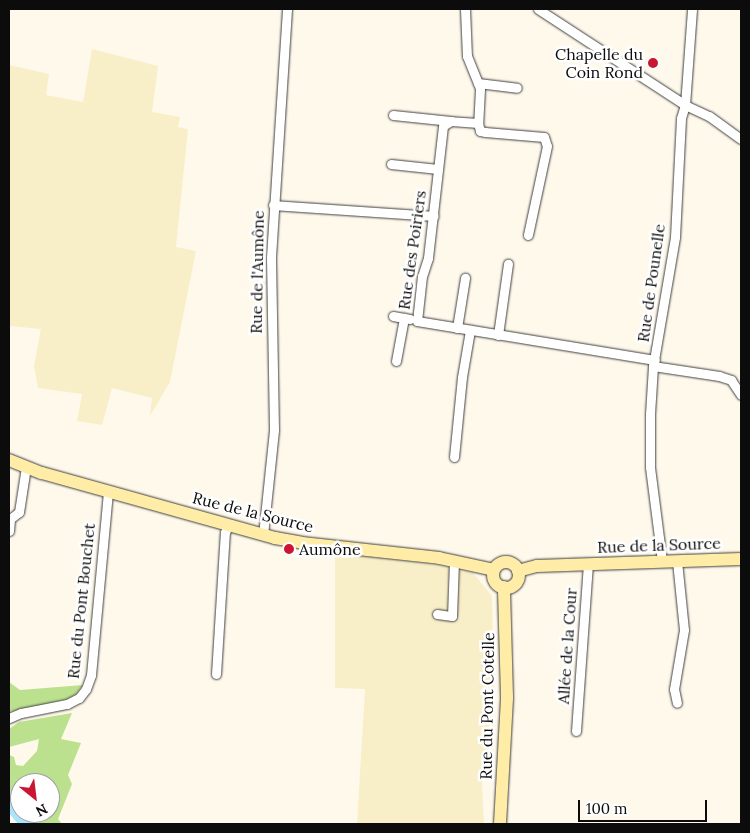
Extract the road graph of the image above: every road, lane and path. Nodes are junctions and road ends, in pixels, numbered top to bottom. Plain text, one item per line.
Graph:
1 (287, 9) edge
2 (465, 9) edge
3 (538, 9) edge
4 (692, 9) edge
5 (478, 83) junction
6 (517, 88) dead end
7 (685, 105) junction
8 (393, 115) dead end
9 (451, 121) junction
10 (478, 123) junction
11 (741, 139) edge
12 (391, 164) dead end
13 (438, 168) junction
14 (273, 205) junction
15 (434, 216) junction
16 (528, 235) dead end
17 (508, 264) dead end
18 (465, 278) dead end
19 (393, 316) dead end
20 (404, 318) junction
21 (417, 321) junction
22 (457, 328) junction
23 (470, 330) junction
24 (498, 335) junction
25 (396, 361) dead end
26 (654, 363) junction
27 (741, 395) edge
28 (454, 457) dead end
29 (9, 460) edge
30 (26, 467) junction
31 (108, 491) junction
32 (230, 525) junction
33 (9, 531) edge
34 (263, 535) junction
35 (741, 559) edge
36 (454, 561) junction
37 (662, 561) junction
38 (676, 561) junction
39 (588, 564) junction
40 (494, 570) junction
41 (518, 571) junction
42 (504, 588) junction
43 (437, 614) dead end
44 (216, 674) dead end
45 (677, 702) dead end
46 (9, 718) edge
47 (576, 730) dead end
48 (500, 824) edge

1 - 14 street, Rue de l'Aumône
2 - 5 street
3 - 7 street
4 - 7 street, Rue de Pounelle
5 - 6 street
5 - 10 street
7 - 11 street
7 - 26 street, Rue de Pounelle
8 - 9 street
9 - 10 street
9 - 13 street, Rue des Poiriers
10 - 16 street
12 - 13 street
13 - 15 street, Rue des Poiriers
14 - 15 street
14 - 34 street, Rue de l'Aumône
15 - 21 street, Rue des Poiriers
17 - 24 street
18 - 22 street
19 - 20 street
20 - 21 street
20 - 25 street
21 - 22 street, Rue des Poiriers
22 - 23 street, Rue des Poiriers
23 - 24 street, Rue des Poiriers
23 - 28 street
24 - 26 street, Rue des Poiriers
26 - 27 street, Rue des Poiriers
26 - 37 street, Rue de Pounelle
29 - 30 main road, Rue de la Source
30 - 31 main road, Rue de la Source
30 - 33 street
31 - 32 main road, Rue de la Source
31 - 46 street, Rue du Pont Bouchet
32 - 34 main road, Rue de la Source
32 - 44 street
34 - 36 main road, Rue de la Source
35 - 38 main road, Rue de la Source
36 - 40 main road, Rue de la Source
36 - 43 street
37 - 38 main road, Rue de la Source
37 - 39 main road, Rue de la Source
38 - 45 street
39 - 41 main road, Rue de la Source
39 - 47 street, Allée de la Cour
40 - 41 main road
40 - 42 main road
41 - 42 main road
42 - 48 main road, Rue du Pont Cotelle

